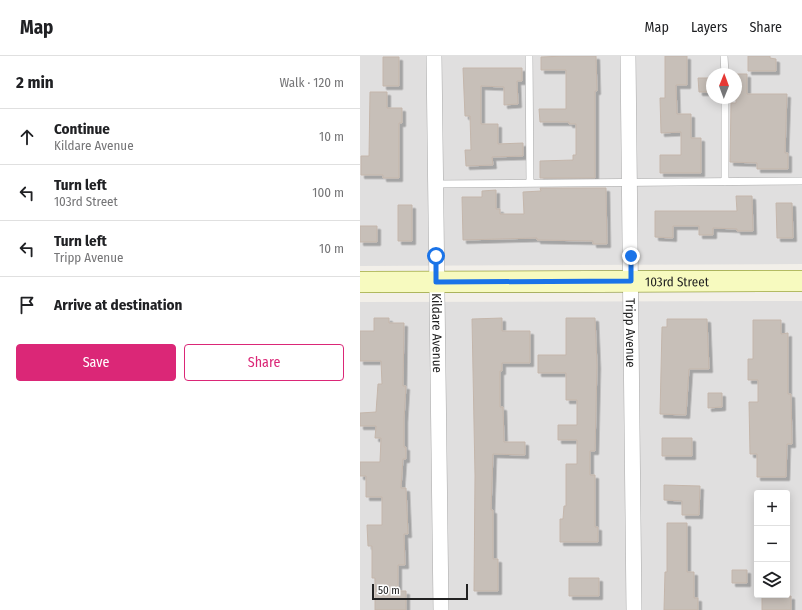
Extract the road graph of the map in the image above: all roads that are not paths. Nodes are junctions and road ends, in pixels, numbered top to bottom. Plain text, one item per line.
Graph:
1 (434, 56) edge
2 (530, 56) edge
3 (628, 56) edge
4 (724, 56) edge
5 (725, 68) edge
6 (725, 104) edge
7 (726, 182) junction
8 (802, 182) edge
9 (530, 183) junction
10 (630, 183) junction
11 (436, 184) junction
12 (631, 281) junction
13 (802, 281) edge
14 (360, 282) edge
15 (436, 282) junction
16 (441, 610) edge
17 (634, 610) edge

1 - 11 street, Kildare Avenue
2 - 9 lane
3 - 10 street, Tripp Avenue
4 - 5 lane
6 - 7 lane
7 - 8 lane
7 - 10 lane
9 - 10 lane
9 - 11 lane
10 - 12 street, Tripp Avenue
11 - 15 street, Kildare Avenue
12 - 13 main road, 103rd Street
12 - 15 main road, 103rd Street
12 - 17 street, Tripp Avenue
14 - 15 main road, 103rd Street
15 - 16 street, Kildare Avenue

